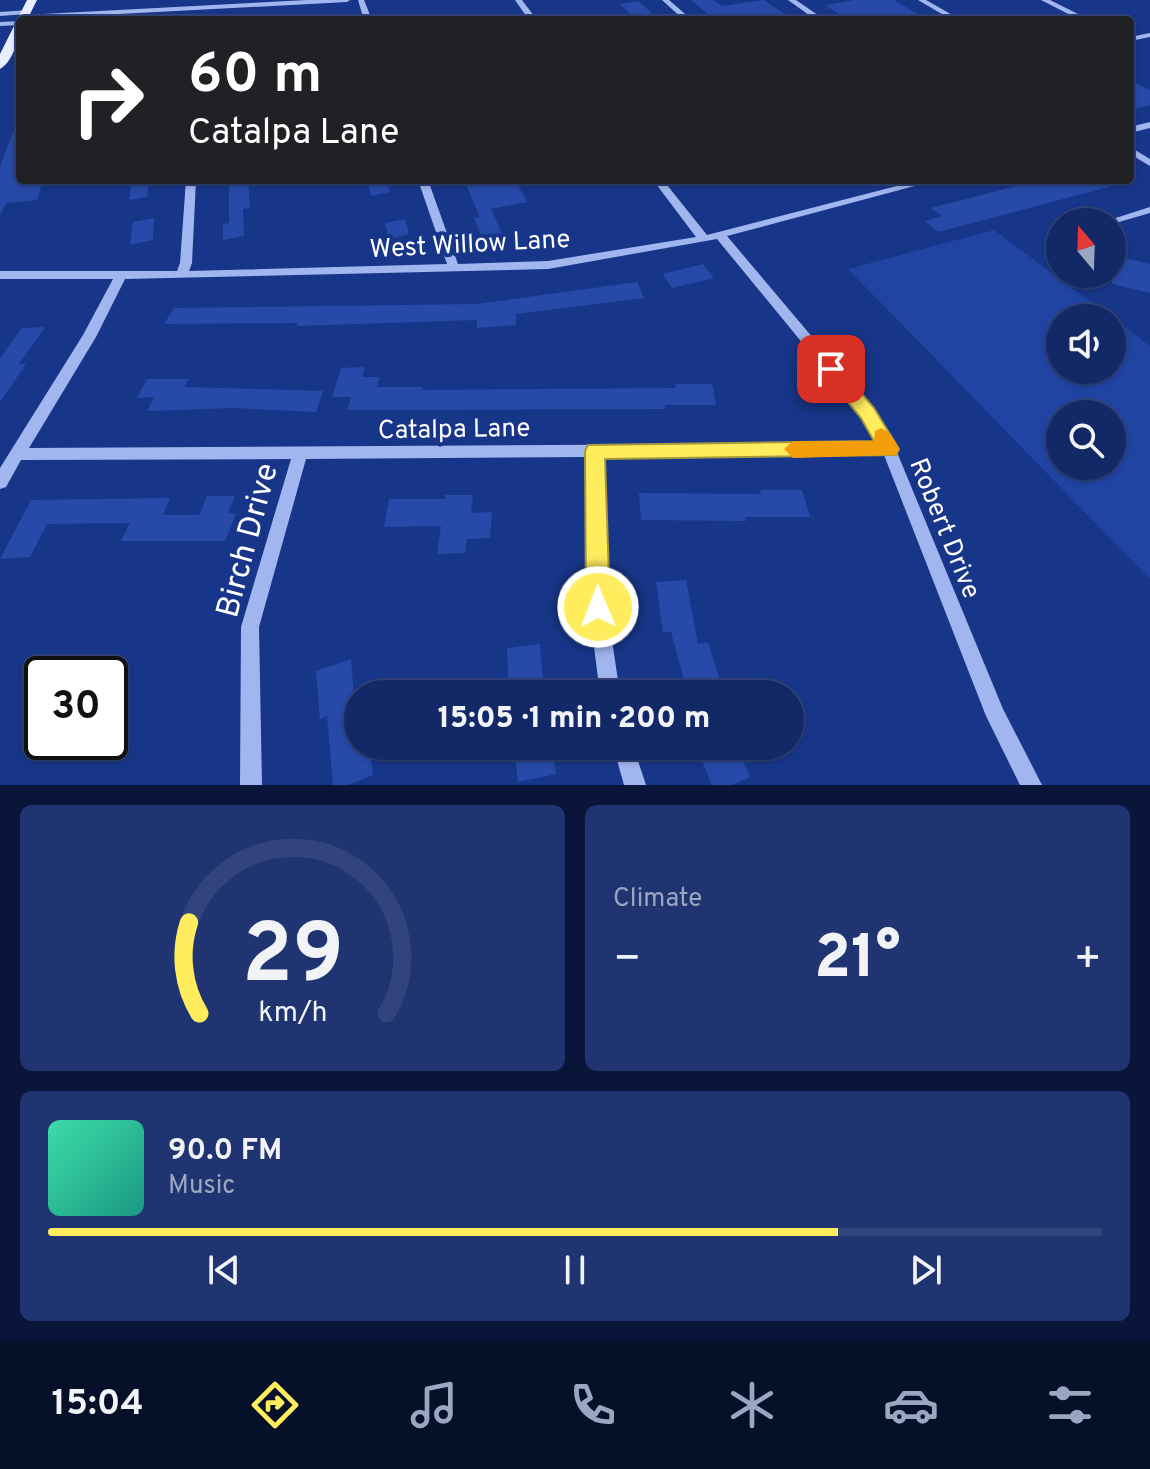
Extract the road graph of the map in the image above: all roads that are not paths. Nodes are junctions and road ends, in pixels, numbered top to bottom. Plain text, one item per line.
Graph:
1 (347, 0) edge
2 (665, 0) edge
3 (791, 0) edge
4 (921, 0) edge
5 (1044, 0) edge
6 (200, 9) junction
7 (75, 16) edge
8 (200, 16) edge
9 (683, 16) edge
10 (815, 16) edge
11 (950, 16) edge
12 (1078, 16) edge
13 (16, 31) edge
14 (1, 60) edge
15 (191, 184) edge
16 (424, 184) edge
17 (662, 184) edge
18 (877, 184) edge
19 (917, 184) edge
20 (887, 192) junction
21 (1150, 210) edge
22 (1126, 217) edge
23 (712, 237) junction
24 (454, 268) junction
25 (0, 275) edge
26 (121, 275) junction
27 (181, 275) junction
28 (889, 449) junction
29 (595, 451) junction
30 (19, 454) junction
31 (300, 454) junction
32 (0, 482) edge
33 (608, 680) edge
34 (627, 760) edge
35 (251, 785) edge
36 (635, 785) edge
37 (1031, 785) edge

1 - 6 street
2 - 9 street
3 - 10 street
4 - 11 street
5 - 12 street
6 - 7 street
6 - 8 street
13 - 14 main road
15 - 27 street
16 - 24 street
17 - 23 street, Robert Drive
18 - 20 street
19 - 20 street, West Willow Lane
20 - 23 street, West Willow Lane
21 - 22 street
23 - 24 street, West Willow Lane
23 - 28 street, Robert Drive
24 - 27 street, West Willow Lane
25 - 26 street, West Willow Lane
26 - 27 street, West Willow Lane
26 - 30 street
28 - 29 street, Catalpa Lane
28 - 37 street, Robert Drive
29 - 31 street, Catalpa Lane
29 - 33 street
30 - 31 street, Catalpa Lane
30 - 32 street
31 - 35 street, Birch Drive
34 - 36 street

